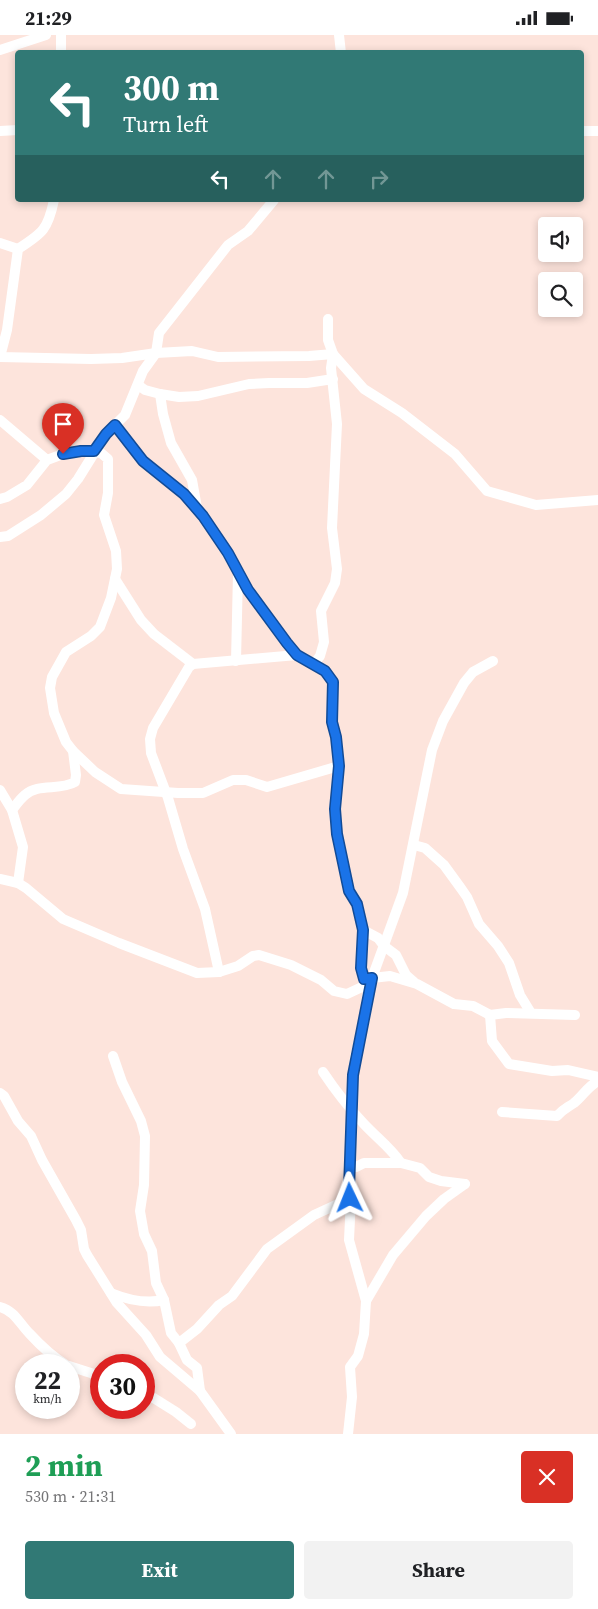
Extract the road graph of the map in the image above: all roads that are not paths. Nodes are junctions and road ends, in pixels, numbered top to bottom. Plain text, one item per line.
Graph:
1 (46, 35) edge
2 (61, 35) edge
3 (339, 35) edge
4 (0, 50) edge
5 (61, 50) edge
6 (341, 50) edge
7 (15, 130) edge
8 (0, 131) edge
9 (584, 131) edge
10 (598, 131) edge
11 (54, 202) edge
12 (272, 202) edge
13 (0, 243) edge
14 (18, 249) junction
15 (328, 319) dead end
16 (156, 353) junction
17 (333, 354) junction
18 (333, 379) junction
19 (138, 385) junction
20 (160, 394) junction
21 (0, 420) edge
22 (115, 425) junction
23 (94, 451) junction
24 (47, 460) junction
25 (0, 499) edge
26 (598, 500) edge
27 (197, 508) junction
28 (0, 537) edge
29 (238, 572) junction
30 (115, 579) junction
31 (297, 655) junction
32 (236, 661) junction
33 (493, 661) dead end
34 (193, 664) junction
35 (314, 665) junction
36 (73, 751) junction
37 (339, 766) junction
38 (0, 790) edge
39 (165, 792) junction
40 (12, 810) junction
41 (414, 845) junction
42 (0, 879) edge
43 (18, 883) junction
44 (363, 930) junction
45 (384, 946) junction
46 (219, 972) junction
47 (372, 978) junction
48 (417, 984) junction
49 (531, 1013) junction
50 (490, 1015) junction
51 (575, 1015) dead end
52 (113, 1056) dead end
53 (324, 1072) dead end
54 (598, 1077) edge
55 (598, 1081) edge
56 (0, 1093) edge
57 (351, 1109) junction
58 (502, 1112) dead end
59 (401, 1163) junction
60 (350, 1167) junction
61 (350, 1198) junction
62 (111, 1293) junction
63 (164, 1299) junction
64 (366, 1301) junction
65 (0, 1307) edge
66 (179, 1343) junction
67 (54, 1354) edge
68 (200, 1391) junction
69 (155, 1399) edge
70 (191, 1424) dead end
71 (231, 1434) edge
72 (348, 1434) edge

1 - 4 street
2 - 5 street
3 - 6 street
7 - 8 street
9 - 10 street
11 - 14 street
12 - 16 street
13 - 14 street
14 - 16 street
15 - 17 street
16 - 17 street
16 - 19 street
17 - 18 street
17 - 26 street
18 - 20 street
18 - 35 street
19 - 20 street
19 - 22 street
20 - 27 street
21 - 24 street
22 - 23 street
22 - 27 street
23 - 24 street
23 - 28 street
23 - 30 street
24 - 25 street
27 - 29 street
29 - 31 street
29 - 32 street
30 - 34 street
30 - 36 street
31 - 32 street
31 - 35 street
32 - 34 street
33 - 41 street
34 - 39 street
35 - 37 street
36 - 39 street
36 - 40 street
37 - 39 street
37 - 44 street
38 - 40 street
39 - 46 street
40 - 43 street
41 - 45 street
41 - 49 street
42 - 43 street
43 - 46 street
44 - 45 street
44 - 47 street
45 - 47 street
45 - 48 street
46 - 47 street
47 - 48 street
47 - 57 street
48 - 50 street
49 - 50 street
49 - 51 street
50 - 54 street
52 - 63 street
53 - 57 street
55 - 58 street
56 - 62 street
57 - 59 street
57 - 60 street
59 - 60 street
59 - 64 street
60 - 61 street
61 - 64 street
61 - 66 street
62 - 63 street
62 - 68 street
63 - 66 street
64 - 72 street
65 - 67 street
66 - 68 street
68 - 71 street
69 - 70 street

